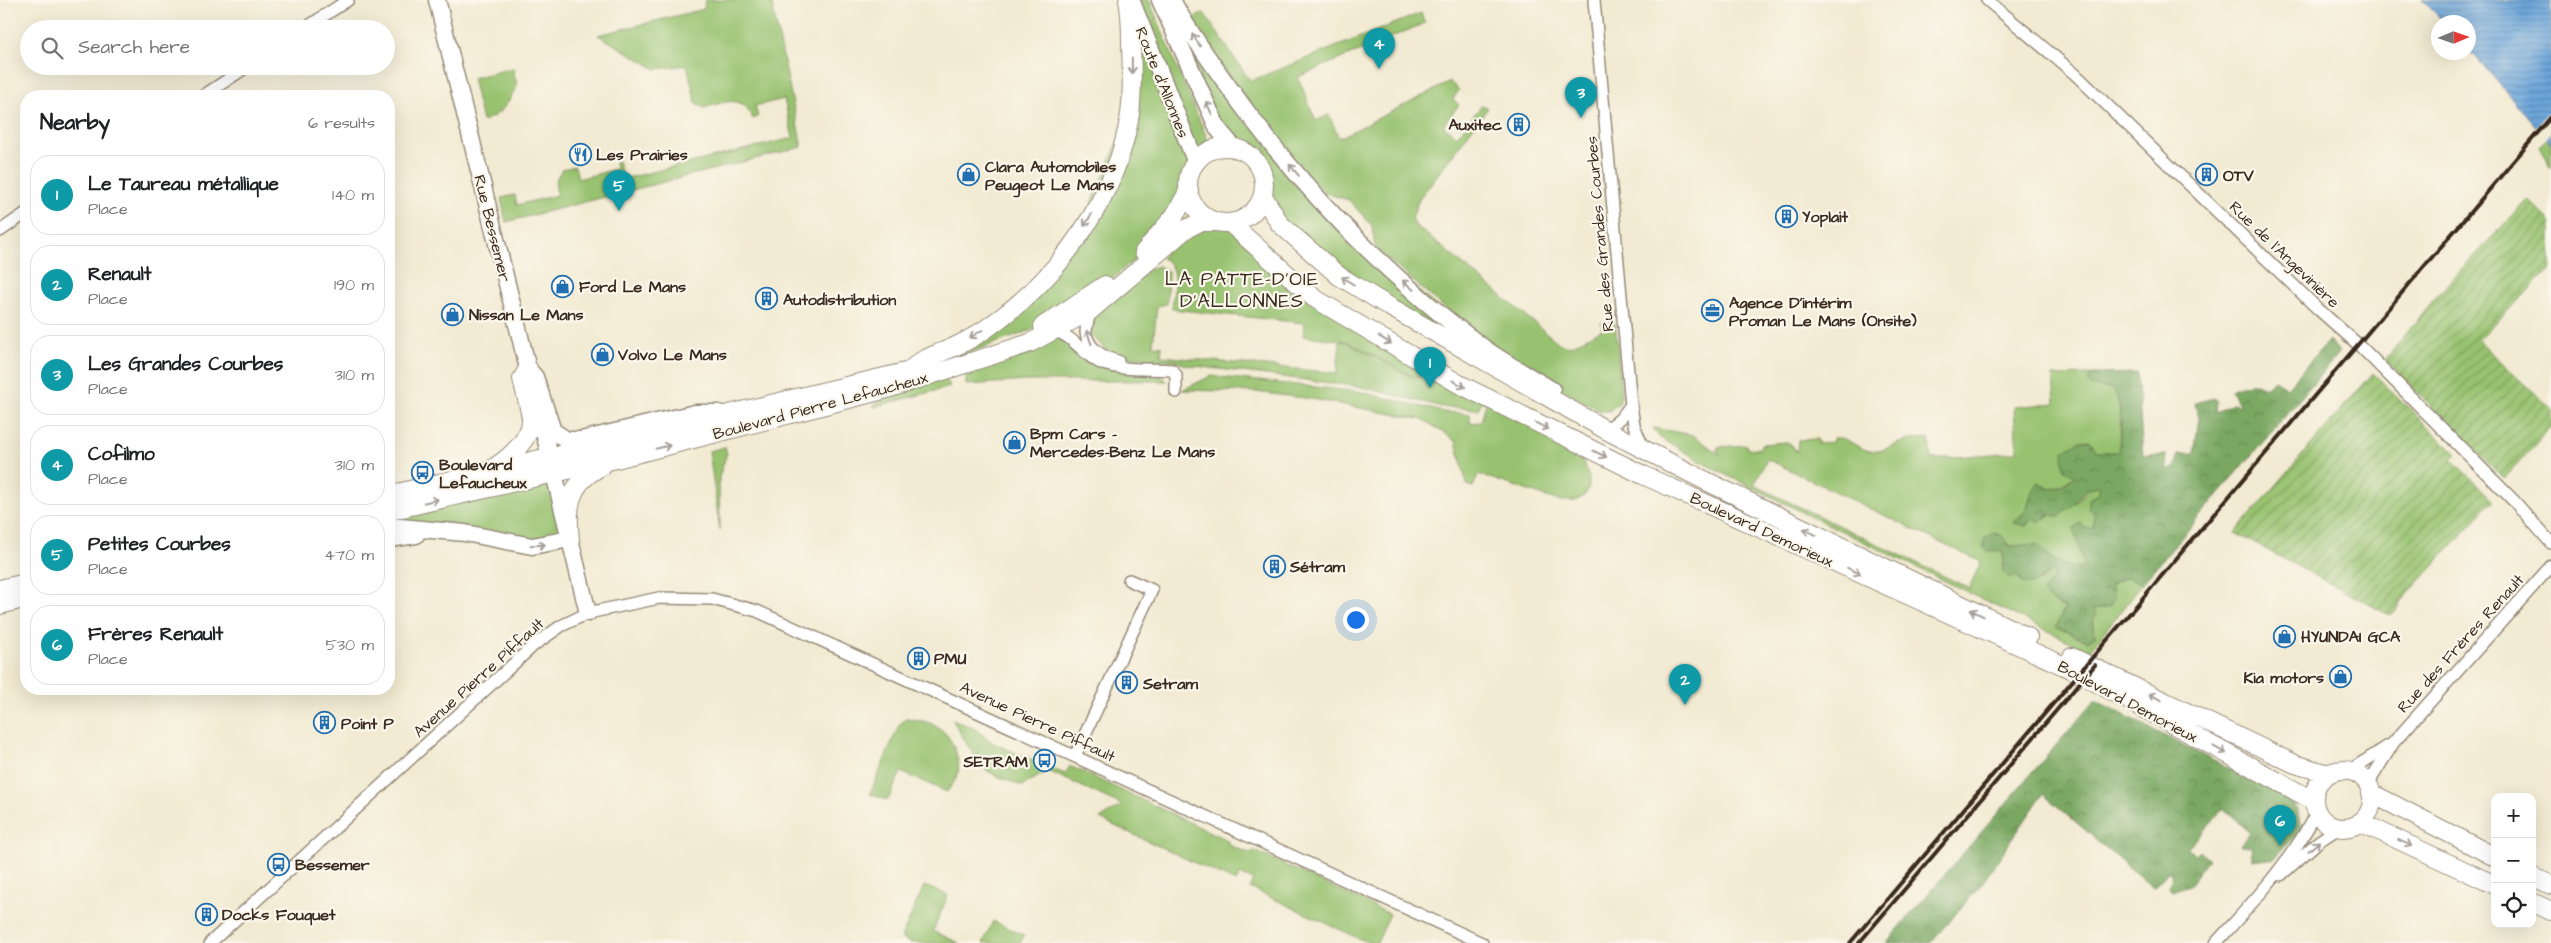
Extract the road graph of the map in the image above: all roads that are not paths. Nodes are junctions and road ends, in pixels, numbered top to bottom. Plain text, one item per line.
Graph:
1 (348, 0) edge
2 (437, 0) edge
3 (1130, 0) edge
4 (1160, 0) edge
5 (1172, 0) edge
6 (1594, 0) edge
7 (1987, 0) edge
8 (318, 20) edge
9 (234, 75) edge
10 (212, 90) edge
11 (1235, 149) junction
12 (1196, 163) junction
13 (1189, 190) junction
14 (1262, 196) junction
15 (20, 217) edge
16 (1223, 223) junction
17 (0, 231) edge
18 (1090, 311) junction
19 (1055, 330) junction
20 (528, 367) junction
21 (1139, 367) junction
22 (910, 371) junction
23 (1176, 392) dead end
24 (1631, 405) junction
25 (730, 413) junction
26 (1609, 428) junction
27 (1640, 440) junction
28 (616, 459) junction
29 (552, 464) junction
30 (491, 470) junction
31 (1700, 478) junction
32 (395, 494) edge
33 (395, 509) edge
34 (395, 527) edge
35 (465, 533) junction
36 (395, 538) edge
37 (570, 539) junction
38 (2551, 543) edge
39 (2551, 566) edge
40 (1129, 580) dead end
41 (20, 584) edge
42 (0, 589) edge
43 (20, 600) edge
44 (0, 605) edge
45 (588, 612) junction
46 (2394, 742) junction
47 (1075, 756) junction
48 (2349, 771) junction
49 (2328, 774) junction
50 (2370, 789) junction
51 (2316, 806) junction
52 (2360, 822) junction
53 (2339, 828) junction
54 (2491, 855) edge
55 (2536, 878) edge
56 (2491, 883) edge
57 (2551, 885) edge
58 (2264, 890) junction
59 (2536, 904) edge
60 (2551, 911) edge
61 (210, 943) edge
62 (1482, 943) edge
63 (2216, 943) edge

1 - 8 street
2 - 20 street, Rue Bessemer
3 - 12 street, Route d'Allonnes
3 -> 22 main road
11 -> 4 street, Route d'Allonnes
26 -> 5 street
6 - 24 street, Rue des Grandes Courbes
7 - 38 street, Rue de l'Angevinière
9 - 10 street
11 - 12 main road
11 - 14 main road
12 - 13 main road
13 - 16 main road
13 - 22 main road, Boulevard Pierre Lefaucheux
14 - 16 main road
26 -> 14 main road, Boulevard Demorieux
15 - 17 street
16 - 18 main road, Boulevard Pierre Lefaucheux
16 -> 51 main road, Boulevard Demorieux
18 - 19 main road, Boulevard Pierre Lefaucheux
21 -> 18 street
19 - 21 street
28 -> 19 main road, Boulevard Pierre Lefaucheux
20 - 25 street
20 - 29 street, Rue Bessemer
20 - 30 main road
21 - 23 street
22 - 25 main road, Boulevard Pierre Lefaucheux
24 - 26 street
24 - 27 street, Rue des Grandes Courbes
25 - 29 main road, Boulevard Pierre Lefaucheux
26 - 27 street
26 - 31 main road, Boulevard Demorieux
27 - 31 street
28 - 29 main road, Boulevard Pierre Lefaucheux
28 - 37 main road
29 - 30 main road, Boulevard Pierre Lefaucheux
33 -> 29 main road, Boulevard Pierre Lefaucheux
29 - 37 street, Rue Bessemer
30 - 32 main road, Boulevard Pierre Lefaucheux
49 -> 31 main road, Boulevard Demorieux
34 - 35 street
35 - 36 street
35 -> 37 street
37 - 45 street, Rue Bessemer
39 - 46 street, Rue des Frères Renault
40 - 47 street
41 - 42 main road
43 - 44 main road
45 - 47 street, Avenue Pierre Piffault
45 - 61 street, Avenue Pierre Piffault
46 - 48 street, Rue des Frères Renault
46 - 50 street, Rue des Frères Renault
47 - 62 street, Avenue Pierre Piffault
48 - 49 main road
48 - 50 main road
49 - 51 main road
50 - 52 main road
50 - 54 main road
51 - 53 main road
51 - 58 street
52 - 53 main road
52 -> 56 main road
58 -> 53 street
55 - 57 main road
58 - 63 street
59 - 60 main road

